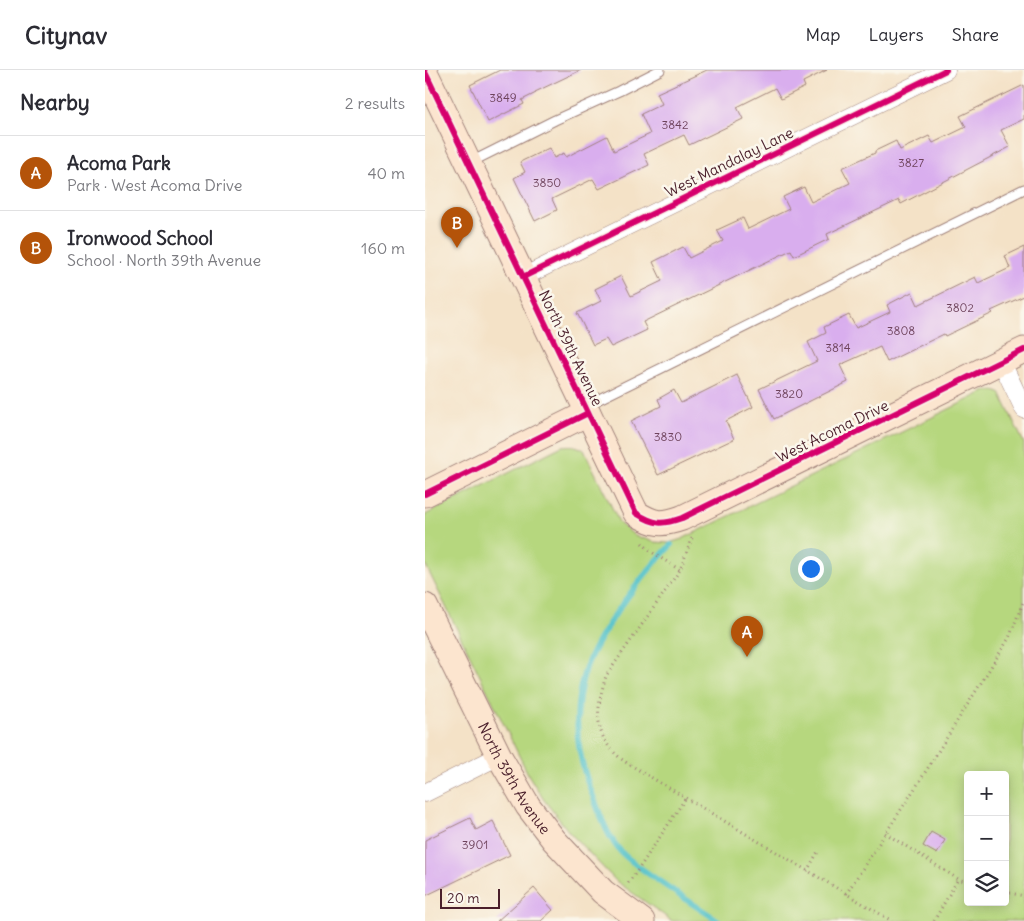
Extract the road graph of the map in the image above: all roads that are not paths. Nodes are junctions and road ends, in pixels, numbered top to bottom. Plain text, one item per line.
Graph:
1 (660, 70) edge
2 (946, 70) edge
3 (425, 72) edge
4 (469, 163) junction
5 (1024, 189) edge
6 (523, 277) junction
7 (1024, 350) edge
8 (1001, 362) junction
9 (1024, 409) edge
10 (586, 410) junction
11 (425, 494) edge
12 (646, 532) joint
13 (425, 606) edge
14 (499, 756) junction
15 (425, 792) edge
16 (629, 909) edge

1 - 4 lane
2 - 6 street, West Mandalay Lane
3 - 4 street, North 39th Avenue
4 - 6 street, North 39th Avenue
5 - 10 lane
6 - 10 street, North 39th Avenue
7 - 8 street, West Acoma Drive
8 - 9 street
8 - 12 street, West Acoma Drive
10 - 11 street
10 - 12 street, North 39th Avenue
13 - 14 street, North 39th Avenue
14 - 15 street
14 - 16 street, North 39th Avenue

